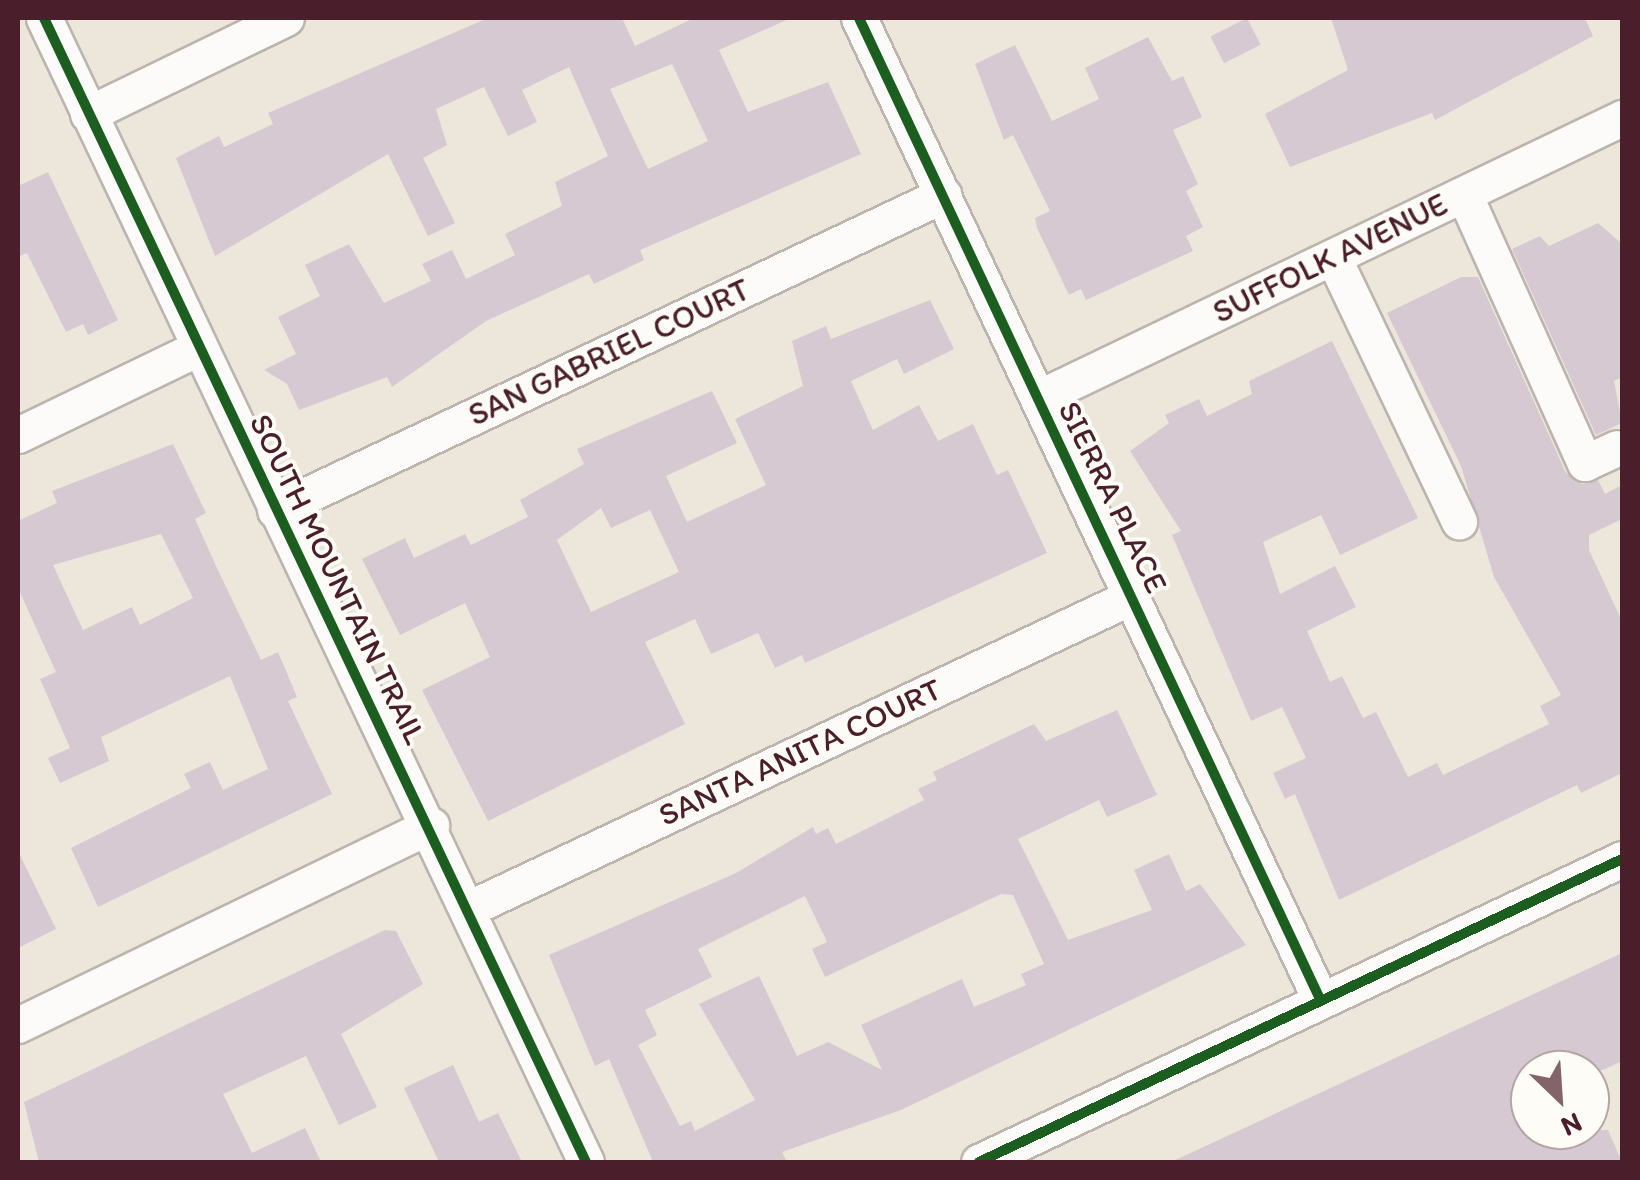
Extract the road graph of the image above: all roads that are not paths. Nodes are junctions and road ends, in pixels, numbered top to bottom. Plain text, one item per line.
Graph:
1 (44, 18) edge
2 (286, 18) edge
3 (859, 18) edge
4 (88, 114) junction
5 (1622, 118) edge
6 (943, 194) junction
7 (1464, 194) junction
8 (1333, 257) junction
9 (198, 348) junction
10 (1038, 398) junction
11 (18, 435) edge
12 (1618, 448) dead end
13 (275, 510) junction
14 (1459, 521) dead end
15 (1133, 596) junction
16 (431, 825) junction
17 (1622, 858) edge
18 (468, 909) junction
19 (1320, 999) junction
20 (18, 1025) edge
21 (586, 1162) edge
22 (979, 1162) edge

1 - 4 street, SOUTH MOUNTAIN TRAIL
2 - 4 street
3 - 6 street, SIERRA PLACE
4 - 9 street, SOUTH MOUNTAIN TRAIL
5 - 7 street, SUFFOLK AVENUE
6 - 10 street, SIERRA PLACE
6 - 13 street, SAN GABRIEL COURT
7 - 8 street, SUFFOLK AVENUE
7 - 12 street
8 - 10 street, SUFFOLK AVENUE
8 - 14 street
9 - 11 street
9 - 13 street, SOUTH MOUNTAIN TRAIL
10 - 15 street, SIERRA PLACE
13 - 16 street, SOUTH MOUNTAIN TRAIL
15 - 18 street, SANTA ANITA COURT
15 - 19 street, SIERRA PLACE
16 - 18 street, SOUTH MOUNTAIN TRAIL
16 - 20 street
17 - 19 street
18 - 21 street, SOUTH MOUNTAIN TRAIL
19 - 22 street

